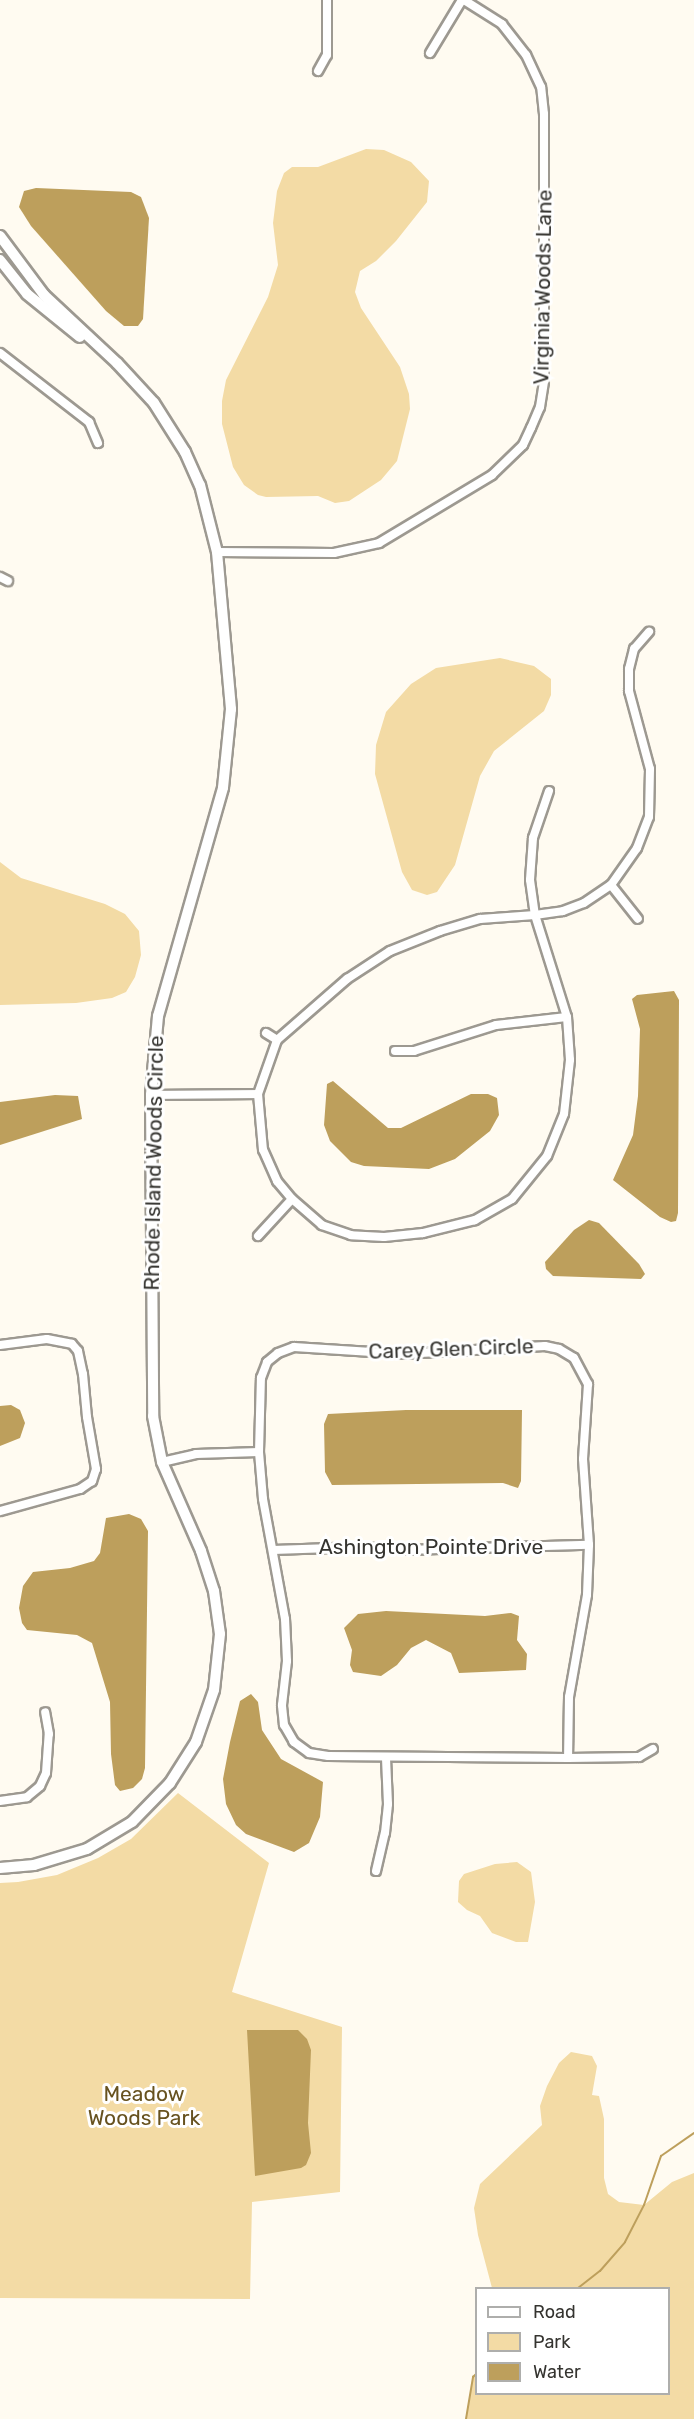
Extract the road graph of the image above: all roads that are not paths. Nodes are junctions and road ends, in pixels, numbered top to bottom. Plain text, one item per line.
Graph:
1 (327, 0) edge
2 (463, 0) edge
3 (430, 53) dead end
4 (318, 70) dead end
5 (0, 236) edge
6 (4, 251) edge
7 (0, 260) edge
8 (0, 353) edge
9 (117, 363) junction
10 (98, 443) dead end
11 (217, 552) junction
12 (0, 577) edge
13 (8, 581) dead end
14 (649, 632) dead end
15 (549, 791) dead end
16 (610, 885) junction
17 (535, 915) junction
18 (638, 919) dead end
19 (567, 1017) junction
20 (266, 1033) dead end
21 (278, 1040) junction
22 (395, 1051) dead end
23 (258, 1094) junction
24 (151, 1095) junction
25 (292, 1199) junction
26 (258, 1236) dead end
27 (0, 1345) edge
28 (259, 1452) junction
29 (162, 1462) junction
30 (0, 1511) edge
31 (589, 1545) junction
32 (273, 1550) junction
33 (45, 1712) dead end
34 (653, 1749) dead end
35 (386, 1758) junction
36 (568, 1758) junction
37 (0, 1801) edge
38 (0, 1868) edge
39 (376, 1870) dead end

1 - 4 street
2 - 3 street
2 - 11 street, Virginia Woods Lane
5 - 6 street, Rhode Island Woods Circle
6 - 9 street, Rhode Island Woods Circle
7 - 9 street, Rhode Island Woods Circle
8 - 10 street
9 - 11 street, Rhode Island Woods Circle
11 - 24 street, Rhode Island Woods Circle
12 - 13 street
14 - 16 street
15 - 17 street
16 - 17 street
16 - 18 street
17 - 19 street
17 - 21 street
19 - 22 street
19 - 25 street
20 - 21 street
21 - 23 street
23 - 24 street
23 - 25 street
24 - 29 street, Rhode Island Woods Circle
25 - 26 street
27 - 30 street
28 - 29 street
28 - 31 street, Carey Glen Circle
28 - 32 street, Carey Glen Circle
29 - 38 street, Rhode Island Woods Circle
31 - 32 street, Ashington Pointe Drive
31 - 36 street, Carey Glen Circle
32 - 35 street, Carey Glen Circle
33 - 37 street
34 - 36 street, Carey Glen Circle
35 - 36 street, Carey Glen Circle
35 - 39 street

